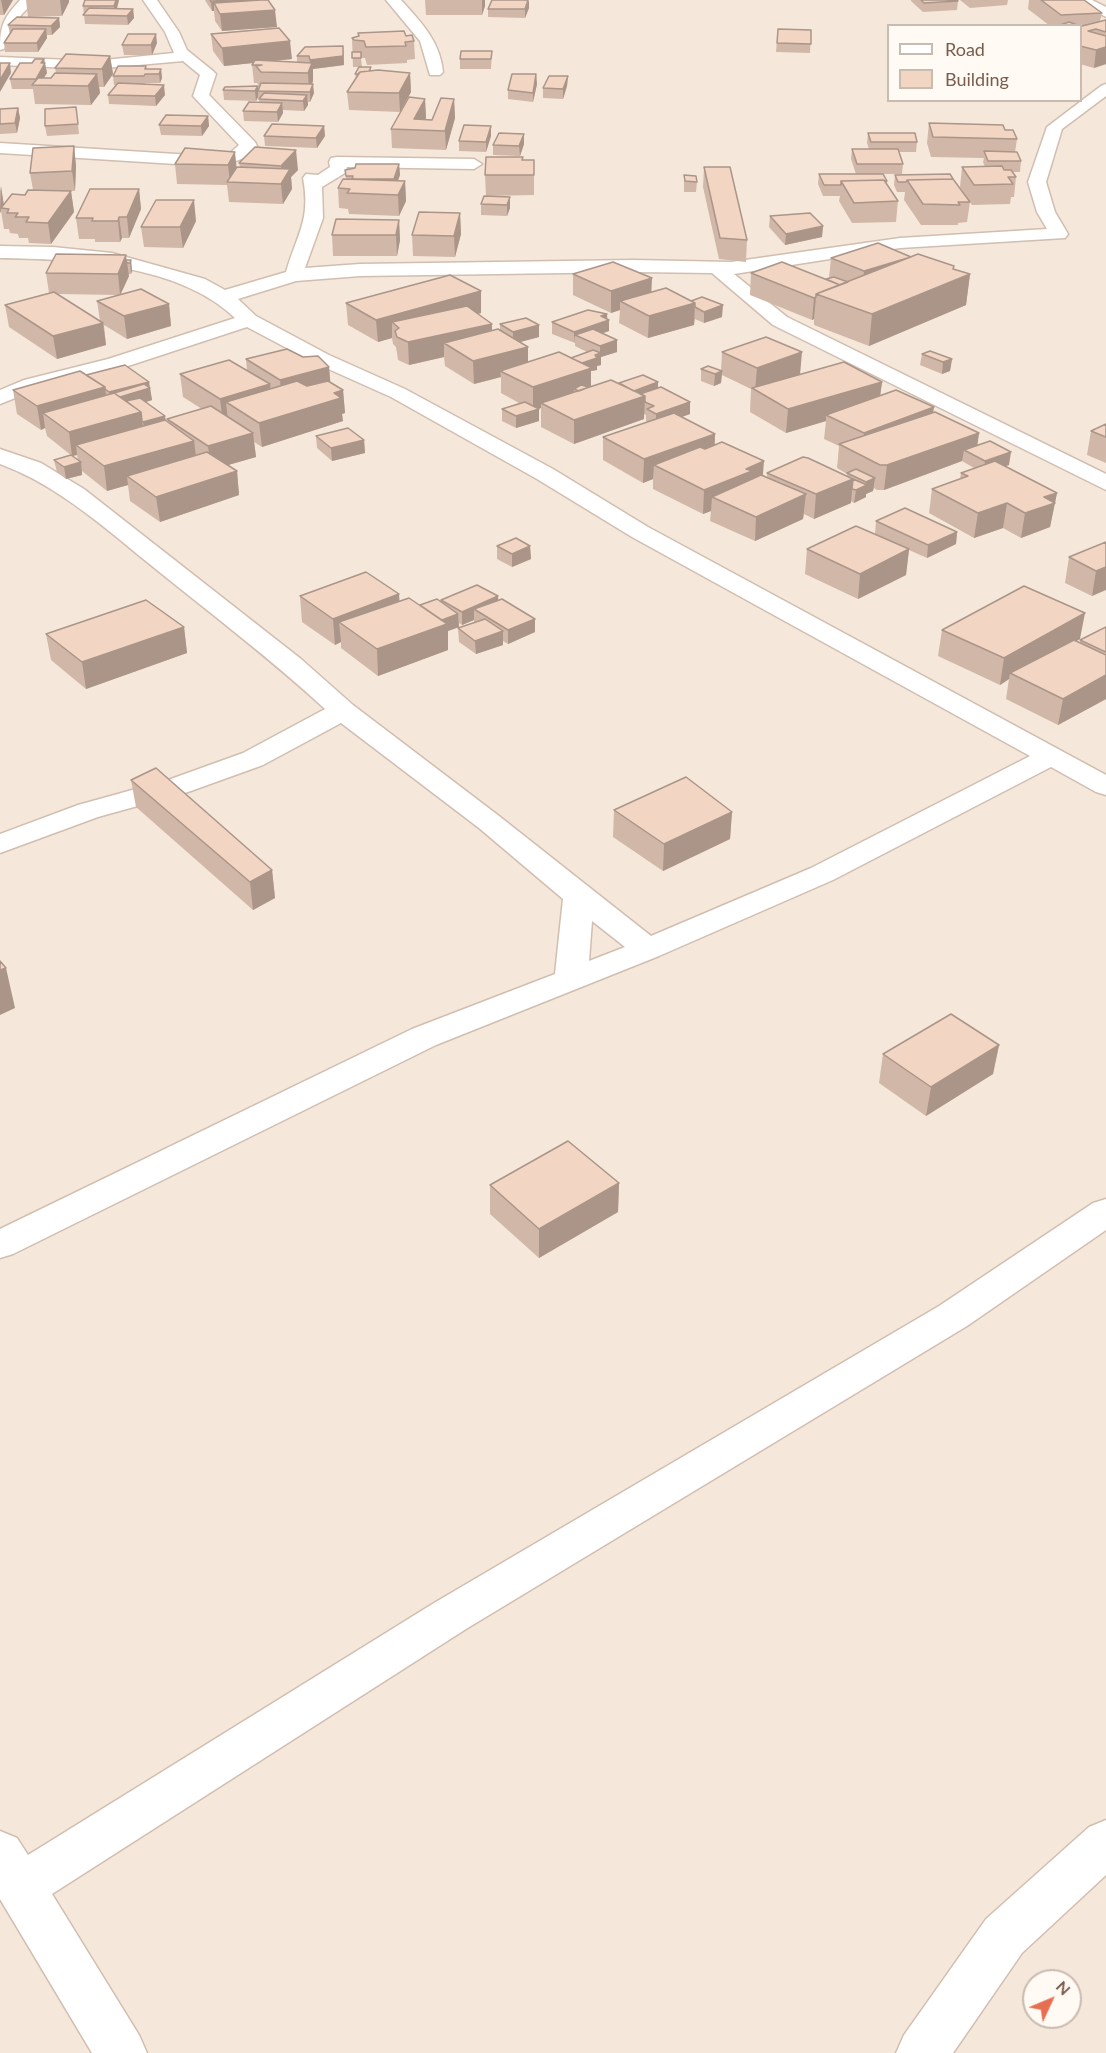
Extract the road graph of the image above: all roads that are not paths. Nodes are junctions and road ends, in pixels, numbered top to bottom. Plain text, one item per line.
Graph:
1 (28, 0) edge
2 (150, 0) edge
3 (393, 0) edge
4 (1082, 0) edge
5 (1106, 13) edge
6 (0, 46) edge
7 (185, 56) junction
8 (0, 61) edge
9 (435, 72) dead end
10 (1106, 89) edge
11 (0, 148) edge
12 (245, 149) junction
13 (265, 152) edge
14 (316, 159) dead end
15 (337, 162) junction
16 (474, 164) dead end
17 (0, 252) edge
18 (731, 268) junction
19 (294, 274) junction
20 (224, 297) junction
21 (249, 320) junction
22 (0, 398) edge
23 (0, 456) edge
24 (1106, 483) edge
25 (343, 711) junction
26 (1050, 757) junction
27 (1106, 786) edge
28 (0, 844) edge
29 (579, 896) junction
30 (648, 949) junction
31 (571, 978) junction
32 (1106, 1212) edge
33 (0, 1245) edge
34 (1106, 1843) edge
35 (11, 1870) edge
36 (121, 2053) edge
37 (922, 2053) edge

1 - 6 street
2 - 7 street
3 - 9 street
4 - 5 street
7 - 8 street
7 - 12 street
10 - 18 street
11 - 12 street
12 - 13 street
14 - 15 street
15 - 16 street
15 - 19 street
17 - 20 street
18 - 19 street
18 - 24 street
19 - 20 street
20 - 21 street
21 - 22 street
21 - 26 street
23 - 25 street
25 - 28 street
25 - 29 street
26 - 27 street
26 - 30 street
29 - 30 street
29 - 31 street
30 - 31 street
31 - 33 street
32 - 35 street
34 - 37 street
35 - 36 street

